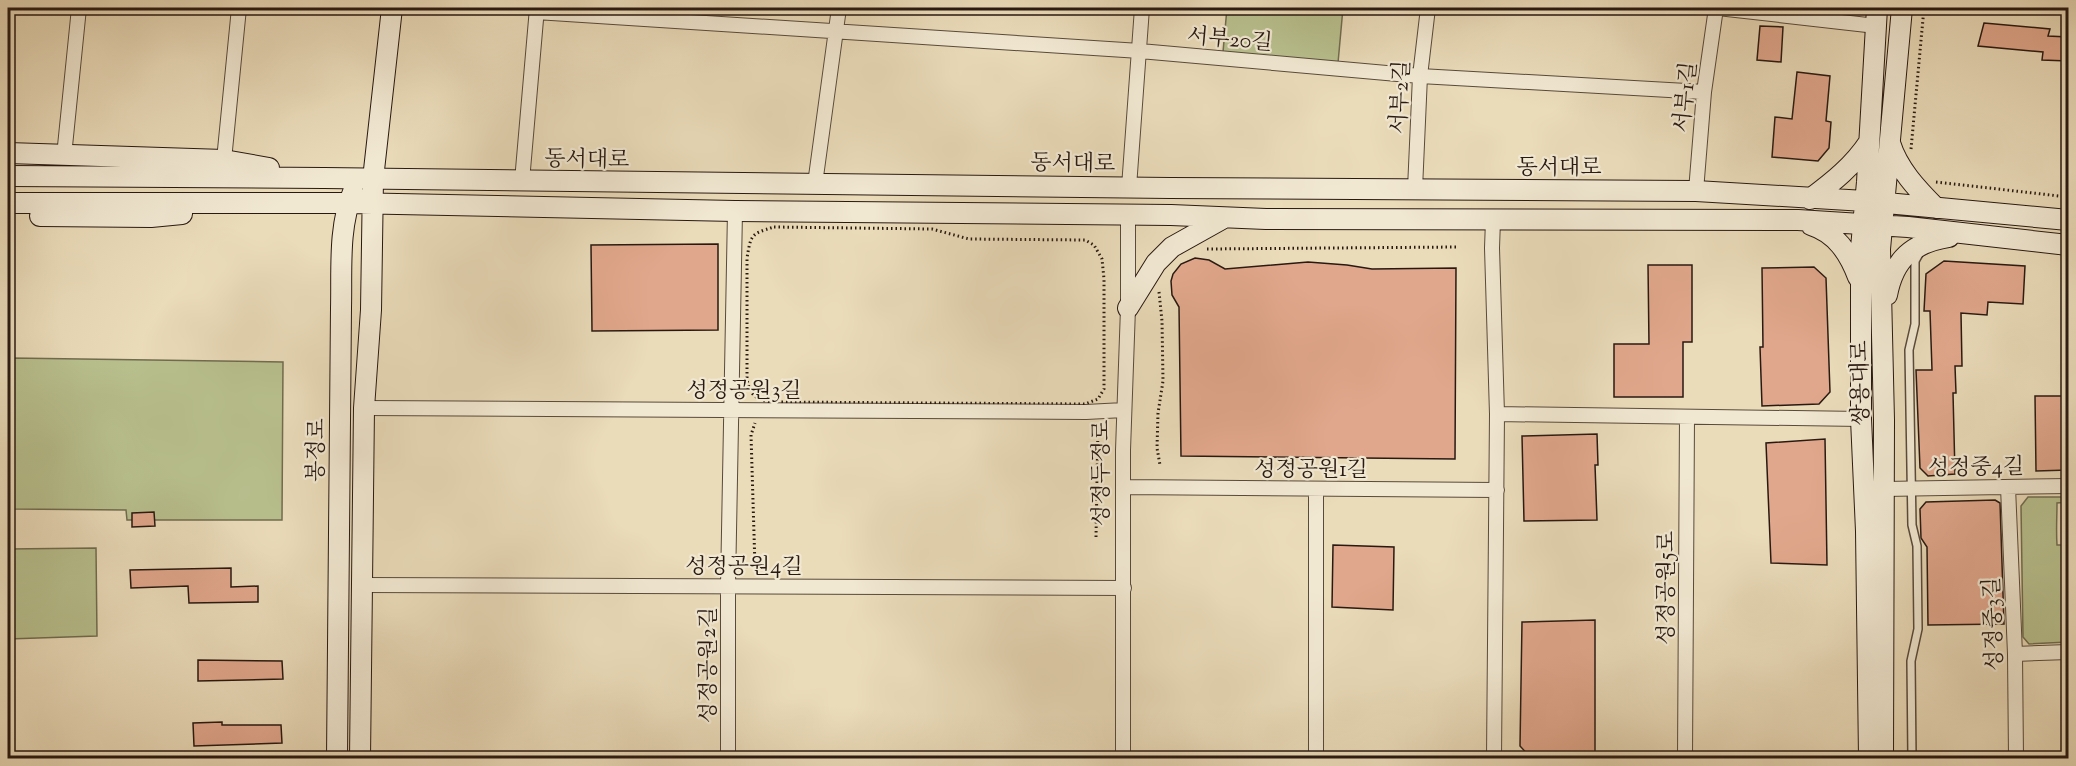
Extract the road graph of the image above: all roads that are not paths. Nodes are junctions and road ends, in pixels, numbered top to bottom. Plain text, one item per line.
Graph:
1 (79, 8) edge
2 (239, 8) edge
3 (392, 8) edge
4 (839, 8) edge
5 (1142, 8) edge
6 (1428, 8) edge
7 (1717, 8) edge
8 (1902, 8) edge
9 (536, 10) edge
10 (1877, 17) edge
11 (837, 31) junction
12 (1140, 51) junction
13 (1420, 76) junction
14 (1704, 92) junction
15 (1869, 142) junction
16 (1890, 142) junction
17 (8, 153) edge
18 (64, 156) junction
19 (224, 160) junction
20 (8, 176) edge
21 (324, 178) junction
22 (366, 179) junction
23 (522, 181) junction
24 (815, 184) junction
25 (1129, 187) junction
26 (1415, 189) junction
27 (1696, 190) junction
28 (1810, 199) junction
29 (1864, 201) junction
30 (1884, 202) junction
31 (8, 203) edge
32 (323, 203) junction
33 (348, 203) junction
34 (373, 204) junction
35 (1936, 208) junction
36 (735, 211) junction
37 (1128, 215) junction
38 (8, 216) edge
39 (1224, 218) junction
40 (1493, 220) junction
41 (1797, 220) junction
42 (2068, 220) edge
43 (1862, 225) junction
44 (1882, 226) junction
45 (1970, 235) junction
46 (1933, 240) junction
47 (2068, 245) edge
48 (1861, 297) junction
49 (1128, 308) junction
50 (1881, 321) junction
51 (364, 408) junction
52 (733, 410) junction
53 (1124, 410) junction
54 (1497, 414) junction
55 (1687, 417) junction
56 (1861, 419) junction
57 (2068, 486) edge
58 (1124, 487) junction
59 (2008, 487) junction
60 (1912, 488) junction
61 (1884, 489) junction
62 (1317, 490) junction
63 (1497, 490) junction
64 (363, 585) junction
65 (728, 585) junction
66 (1124, 588) junction
67 (2068, 652) edge
68 (2015, 654) junction
69 (337, 759) edge
70 (360, 759) edge
71 (729, 759) edge
72 (1123, 759) edge
73 (1316, 759) edge
74 (1494, 759) edge
75 (1685, 759) edge
76 (1869, 759) edge
77 (1883, 759) edge
78 (1912, 759) edge
79 (2016, 759) edge

1 - 18 street
2 - 19 street
3 - 22 main road, 봉정로
4 - 11 street
5 - 12 street
6 - 13 street, 서부2길
7 - 10 street
7 - 14 street, 서부1길
8 - 16 main road, 쌍용대로
9 - 11 street, 서부20길
9 - 23 street
10 - 15 main road, 쌍용대로
11 - 12 street, 서부20길
11 - 24 street
12 - 13 street, 서부20길
12 - 25 street
13 - 14 street, 서부20길
13 - 26 street, 서부2길
14 - 27 street, 서부1길
15 - 28 main road
15 - 29 main road, 쌍용대로
16 - 30 main road, 쌍용대로
16 - 35 main road
17 - 18 main road
18 - 19 main road
19 - 21 main road
20 - 21 main road, 동서대로
21 - 22 main road, 동서대로
22 - 23 main road, 동서대로
22 - 33 main road, 봉정로
22 - 34 main road, 봉정로
23 - 24 main road, 동서대로
24 - 25 main road, 동서대로
25 - 26 main road, 동서대로
25 - 37 main road, 성정두정로
26 - 27 main road, 동서대로
27 - 28 main road, 동서대로
28 - 29 main road, 동서대로
29 - 30 main road, 동서대로
29 - 43 main road, 쌍용대로
30 - 35 main road, 동서대로
30 - 44 main road, 쌍용대로
31 - 32 main road
32 - 33 main road
32 - 38 main road
33 - 34 main road
33 - 69 main road, 봉정로
34 - 36 main road
34 - 51 main road, 봉정로
35 - 42 main road, 동서대로
36 - 37 main road
36 - 52 street, 성정공원2길
37 - 39 main road
37 - 49 street, 성정두정로
39 - 40 main road
39 - 49 main road
40 - 41 main road
40 - 54 street
41 - 43 main road
41 - 48 main road
43 - 44 main road
43 - 48 main road, 쌍용대로
44 - 45 main road
44 - 50 main road, 쌍용대로
45 - 46 main road
45 - 47 main road
46 - 50 main road
46 - 60 lane
48 - 56 main road, 쌍용대로
49 - 53 street, 성정두정로
50 - 61 main road, 쌍용대로
51 - 52 street, 성정공원3길
51 - 64 main road, 봉정로
52 - 53 street, 성정공원3길
52 - 65 street, 성정공원2길
53 - 58 street, 성정두정로
54 - 55 street
54 - 63 street
55 - 56 street
55 - 75 street, 성정공원5로
56 - 76 main road, 쌍용대로
57 - 59 street, 성정중4길
58 - 62 street, 성정공원1길
58 - 66 street, 성정두정로
59 - 60 street, 성정중4길
59 - 68 street, 성정중3길
60 - 61 street, 성정중4길
60 - 78 lane
61 - 77 main road, 쌍용대로
62 - 63 street, 성정공원1길
62 - 73 street
63 - 74 street
64 - 65 street, 성정공원4길
64 - 70 main road, 봉정로
65 - 66 street, 성정공원4길
65 - 71 street, 성정공원2길
66 - 72 street, 성정두정로
67 - 68 street
68 - 79 street, 성정중3길

